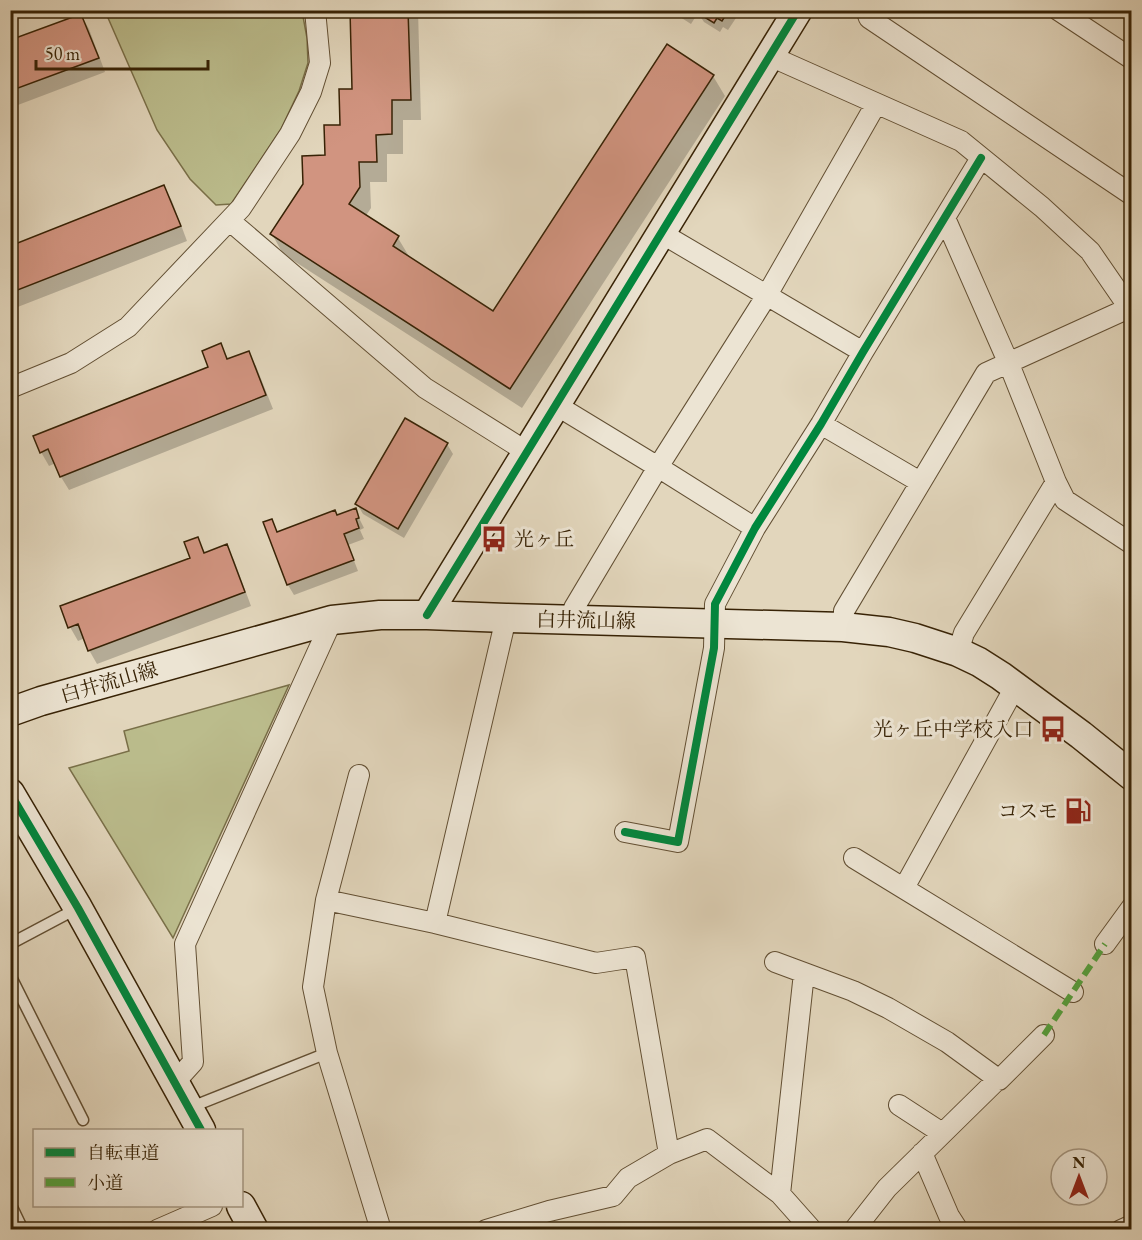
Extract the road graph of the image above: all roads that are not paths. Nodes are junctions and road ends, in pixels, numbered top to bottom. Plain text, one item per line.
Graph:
1 (315, 10) edge
2 (798, 10) edge
3 (866, 10) edge
4 (1058, 10) edge
5 (770, 56) junction
6 (1131, 59) edge
7 (876, 104) junction
8 (981, 158) junction
9 (1131, 195) edge
10 (945, 218) junction
11 (230, 221) junction
12 (661, 233) junction
13 (767, 296) junction
14 (1130, 307) edge
15 (862, 352) junction
16 (1010, 364) junction
17 (10, 388) edge
18 (556, 405) junction
19 (821, 424) junction
20 (527, 452) junction
21 (658, 467) junction
22 (920, 482) junction
23 (1056, 482) junction
24 (755, 528) junction
25 (1131, 544) edge
26 (427, 615) junction
27 (506, 618) junction
28 (332, 620) junction
29 (574, 620) junction
30 (715, 623) junction
31 (843, 627) junction
32 (958, 652) junction
33 (1015, 687) junction
34 (10, 712) edge
35 (1128, 768) edge
36 (359, 775) dead end
37 (15, 810) edge
38 (626, 832) dead end
39 (854, 858) dead end
40 (904, 888) junction
41 (326, 900) junction
42 (1131, 907) edge
43 (78, 908) junction
44 (435, 923) junction
45 (10, 944) edge
46 (1105, 944) dead end
47 (775, 962) dead end
48 (804, 973) junction
49 (10, 975) edge
50 (1073, 992) dead end
51 (1044, 1035) dead end
52 (327, 1053) junction
53 (998, 1079) junction
54 (174, 1083) junction
55 (899, 1105) dead end
56 (195, 1119) edge
57 (83, 1120) dead end
58 (942, 1133) junction
59 (922, 1153) junction
60 (669, 1154) junction
61 (780, 1194) junction
62 (10, 1203) edge
63 (210, 1207) edge
64 (242, 1207) edge
65 (1131, 1225) edge
66 (23, 1230) edge
67 (157, 1230) edge
68 (254, 1230) edge
69 (381, 1230) edge
70 (486, 1230) edge
71 (812, 1230) edge
72 (854, 1230) edge
73 (958, 1230) edge
74 (1121, 1230) edge

1 - 11 street
2 - 5 main road
3 - 9 street
4 - 6 street
5 - 7 street
5 - 12 main road
7 - 8 street
7 - 13 street
8 - 10 street
8 - 14 street
10 - 15 street
10 - 16 street
11 - 17 street
11 - 20 street
12 - 13 street
12 - 18 main road
13 - 15 street
13 - 21 street
14 - 16 street
15 - 19 street
16 - 22 street
16 - 23 street
18 - 20 main road
18 - 21 street
19 - 22 street
19 - 24 street
20 - 26 main road
21 - 24 street
21 - 29 street
22 - 31 street
23 - 25 street
23 - 32 street
24 - 30 street
26 - 27 main road, 白井流山線
26 - 28 main road, 白井流山線
27 - 29 main road, 白井流山線
27 - 44 street
28 - 34 main road, 白井流山線
28 - 54 street
29 - 30 main road, 白井流山線
30 - 31 main road, 白井流山線
30 - 38 street
31 - 32 main road, 白井流山線
32 - 33 main road, 白井流山線
33 - 35 main road, 白井流山線
33 - 40 street
36 - 41 street
37 - 43 main road
39 - 40 street
40 - 50 street
41 - 44 street
41 - 52 street
42 - 46 street
43 - 45 lane
43 - 54 main road
44 - 60 street
47 - 48 street
48 - 53 street
48 - 61 street
49 - 57 lane
51 - 53 street
52 - 56 lane
52 - 69 street
53 - 58 street
54 - 56 main road
55 - 58 street
58 - 59 street
59 - 72 street
59 - 73 street
60 - 61 street
60 - 70 street
61 - 71 street
62 - 66 lane
63 - 67 street
64 - 68 main road
65 - 74 street

